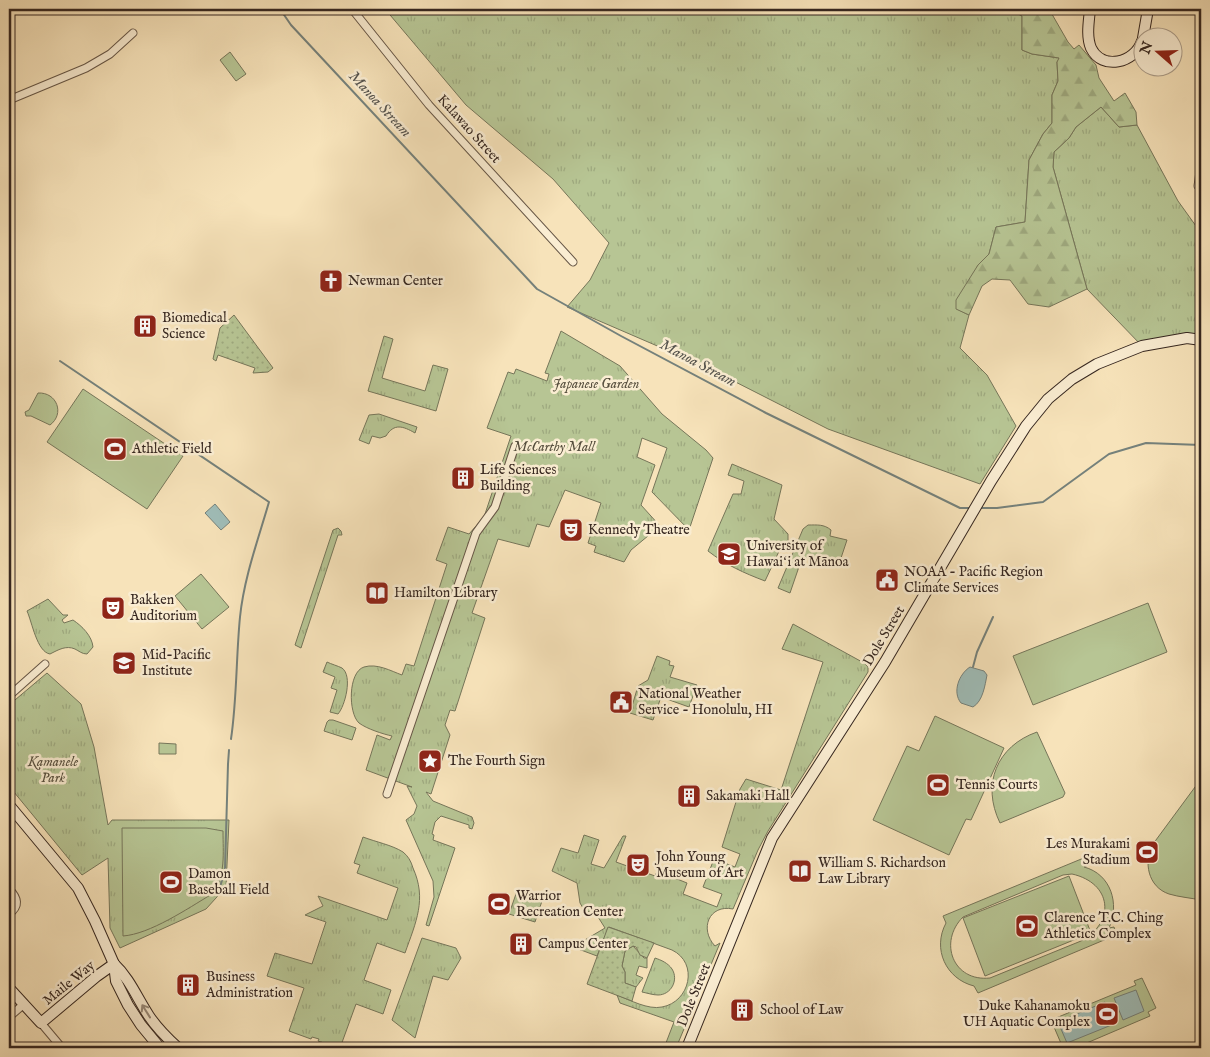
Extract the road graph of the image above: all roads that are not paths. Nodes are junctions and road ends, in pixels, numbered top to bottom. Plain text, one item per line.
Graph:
1 (352, 9) edge
2 (1090, 9) edge
3 (1148, 9) edge
4 (1145, 28) edge
5 (133, 33) dead end
6 (1132, 55) edge
7 (9, 100) edge
8 (1201, 164) edge
9 (1198, 186) dead end
10 (573, 262) dead end
11 (1201, 340) edge
12 (515, 446) dead end
13 (45, 664) dead end
14 (9, 696) edge
15 (387, 794) dead end
16 (9, 805) edge
17 (9, 889) edge
18 (9, 914) edge
19 (114, 964) junction
20 (9, 988) edge
21 (24, 1004) junction
22 (9, 1017) edge
23 (41, 1023) junction
24 (62, 1048) edge
25 (160, 1048) edge
26 (178, 1048) edge
27 (687, 1048) edge

1 - 10 street, Kalawao Street
2 - 6 street
3 - 4 street
5 - 7 street
8 - 9 street
11 - 27 street, Dole Street
12 - 15 street
13 - 14 street
16 - 19 street
17 - 18 street
19 - 23 street, Maile Way
19 - 25 street
26 -> 19 street
20 - 21 street
21 - 22 street
21 - 23 street
23 - 24 street

